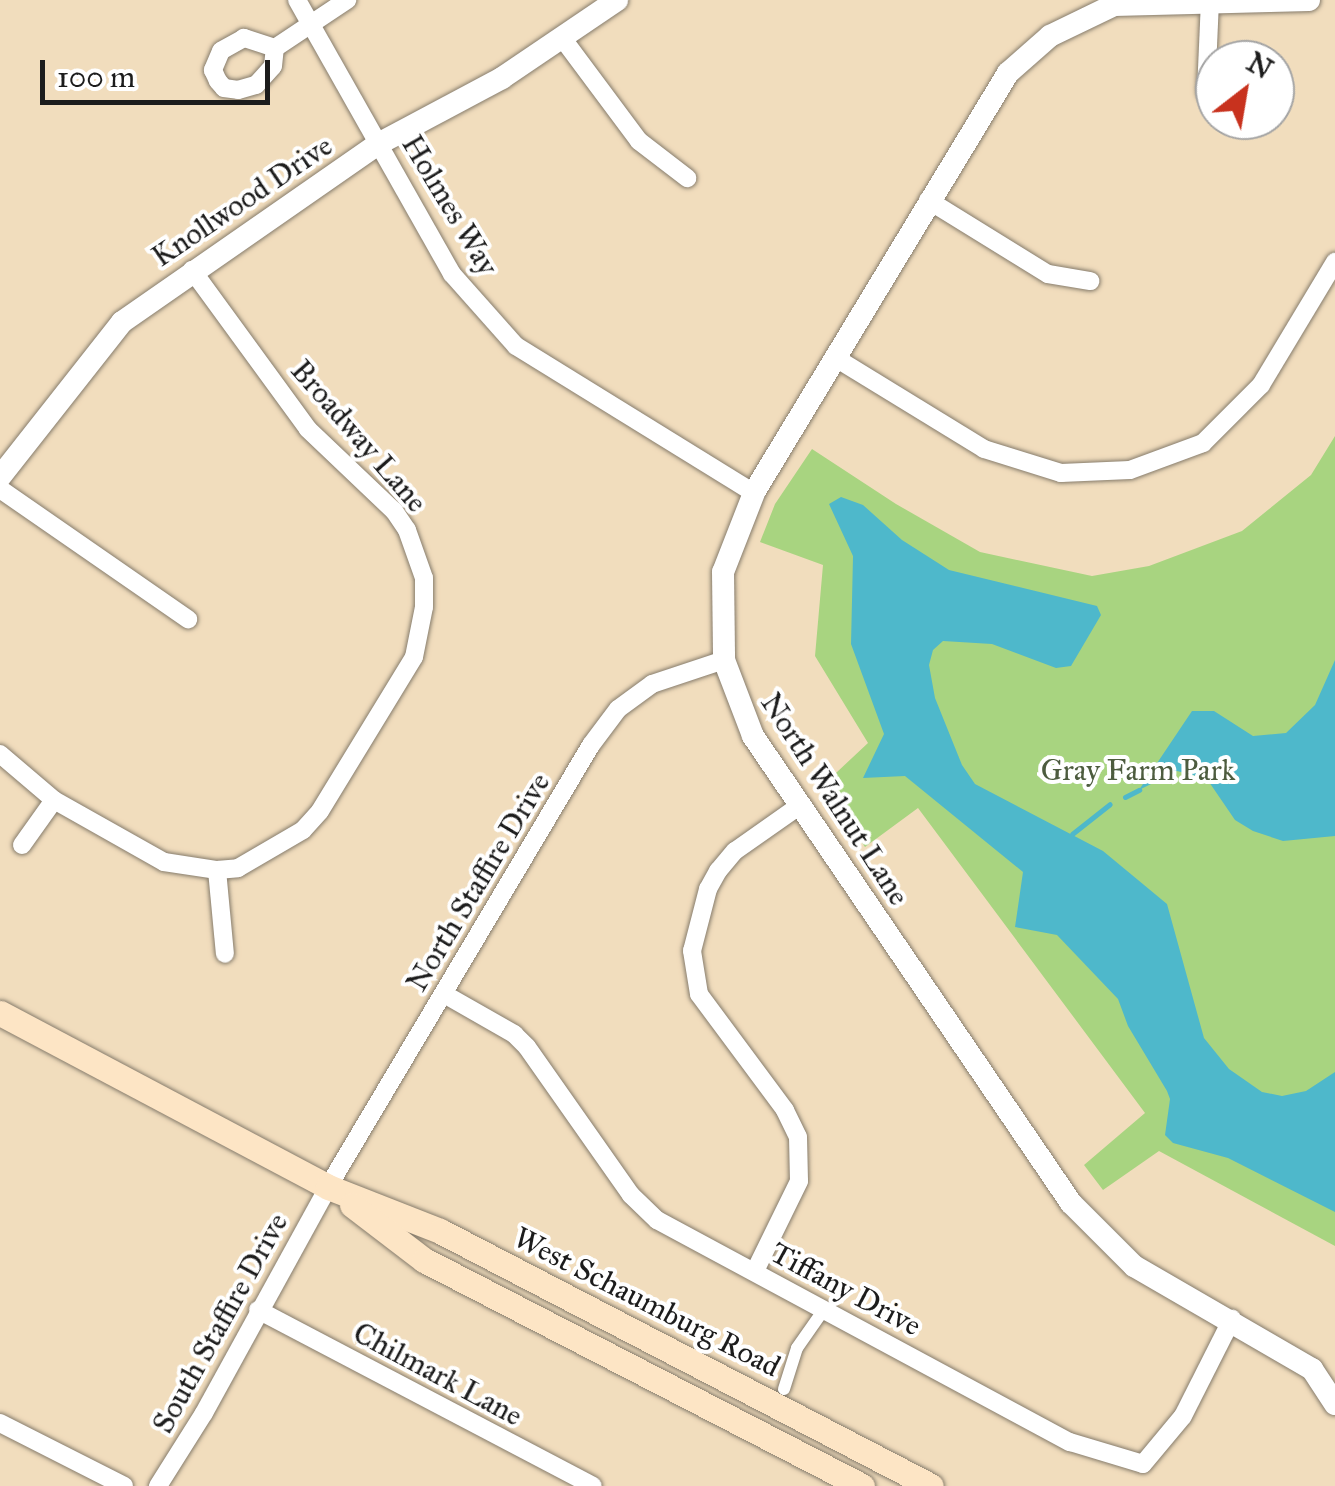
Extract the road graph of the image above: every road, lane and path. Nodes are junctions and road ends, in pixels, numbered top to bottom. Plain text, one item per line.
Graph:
1 (297, 0) edge
2 (347, 0) edge
3 (617, 0) edge
4 (1309, 0) edge
5 (1210, 2) edge
6 (1114, 3) edge
7 (307, 24) junction
8 (563, 39) junction
9 (1208, 40) edge
10 (274, 48) dead end
11 (380, 143) junction
12 (687, 178) dead end
13 (928, 200) junction
14 (1335, 262) edge
15 (192, 270) junction
16 (1090, 280) dead end
17 (834, 357) junction
18 (0, 477) edge
19 (0, 489) edge
20 (754, 492) junction
21 (188, 619) dead end
22 (724, 660) junction
23 (0, 754) edge
24 (54, 800) junction
25 (799, 806) junction
26 (22, 846) dead end
27 (217, 870) junction
28 (225, 954) dead end
29 (444, 994) junction
30 (0, 1013) edge
31 (328, 1187) junction
32 (756, 1271) junction
33 (825, 1308) junction
34 (258, 1310) junction
35 (1232, 1319) junction
36 (784, 1389) dead end
37 (1335, 1404) edge
38 (0, 1423) edge
39 (124, 1486) edge
40 (158, 1486) edge
41 (593, 1486) edge
42 (862, 1486) edge
43 (931, 1486) edge

1 - 7 street, Holmes Way
2 - 7 street
3 - 8 street, Knollwood Drive
4 - 5 street, North Walnut Lane
5 - 6 street, North Walnut Lane
5 - 9 street
6 - 13 street, North Walnut Lane
7 - 10 street
7 - 11 street, Holmes Way
8 - 11 street, Knollwood Drive
8 - 12 street
11 - 15 street, Knollwood Drive
11 - 20 street, Holmes Way
13 - 16 street
13 - 17 street, North Walnut Lane
14 - 17 street
15 - 18 street, Knollwood Drive
15 - 27 street, Broadway Lane
17 - 20 street, North Walnut Lane
19 - 21 street
20 - 22 street, North Walnut Lane
22 - 25 street, North Walnut Lane
22 - 29 street, North Staffire Drive
23 - 24 street, Broadway Lane
24 - 26 street
24 - 27 street, Broadway Lane
25 - 32 street
25 - 35 street, North Walnut Lane
27 - 28 street
29 - 31 street, North Staffire Drive
29 - 32 street, Tiffany Drive
30 - 31 main road, West Schaumburg Road
31 - 34 street, South Staffire Drive
31 - 42 main road, West Schaumburg Road
31 - 43 main road, West Schaumburg Road
32 - 33 street, Tiffany Drive
33 - 35 street, Tiffany Drive
33 - 36 street
34 - 40 street, South Staffire Drive
34 - 41 street, Chilmark Lane
35 - 37 street, North Walnut Lane
38 - 39 street

